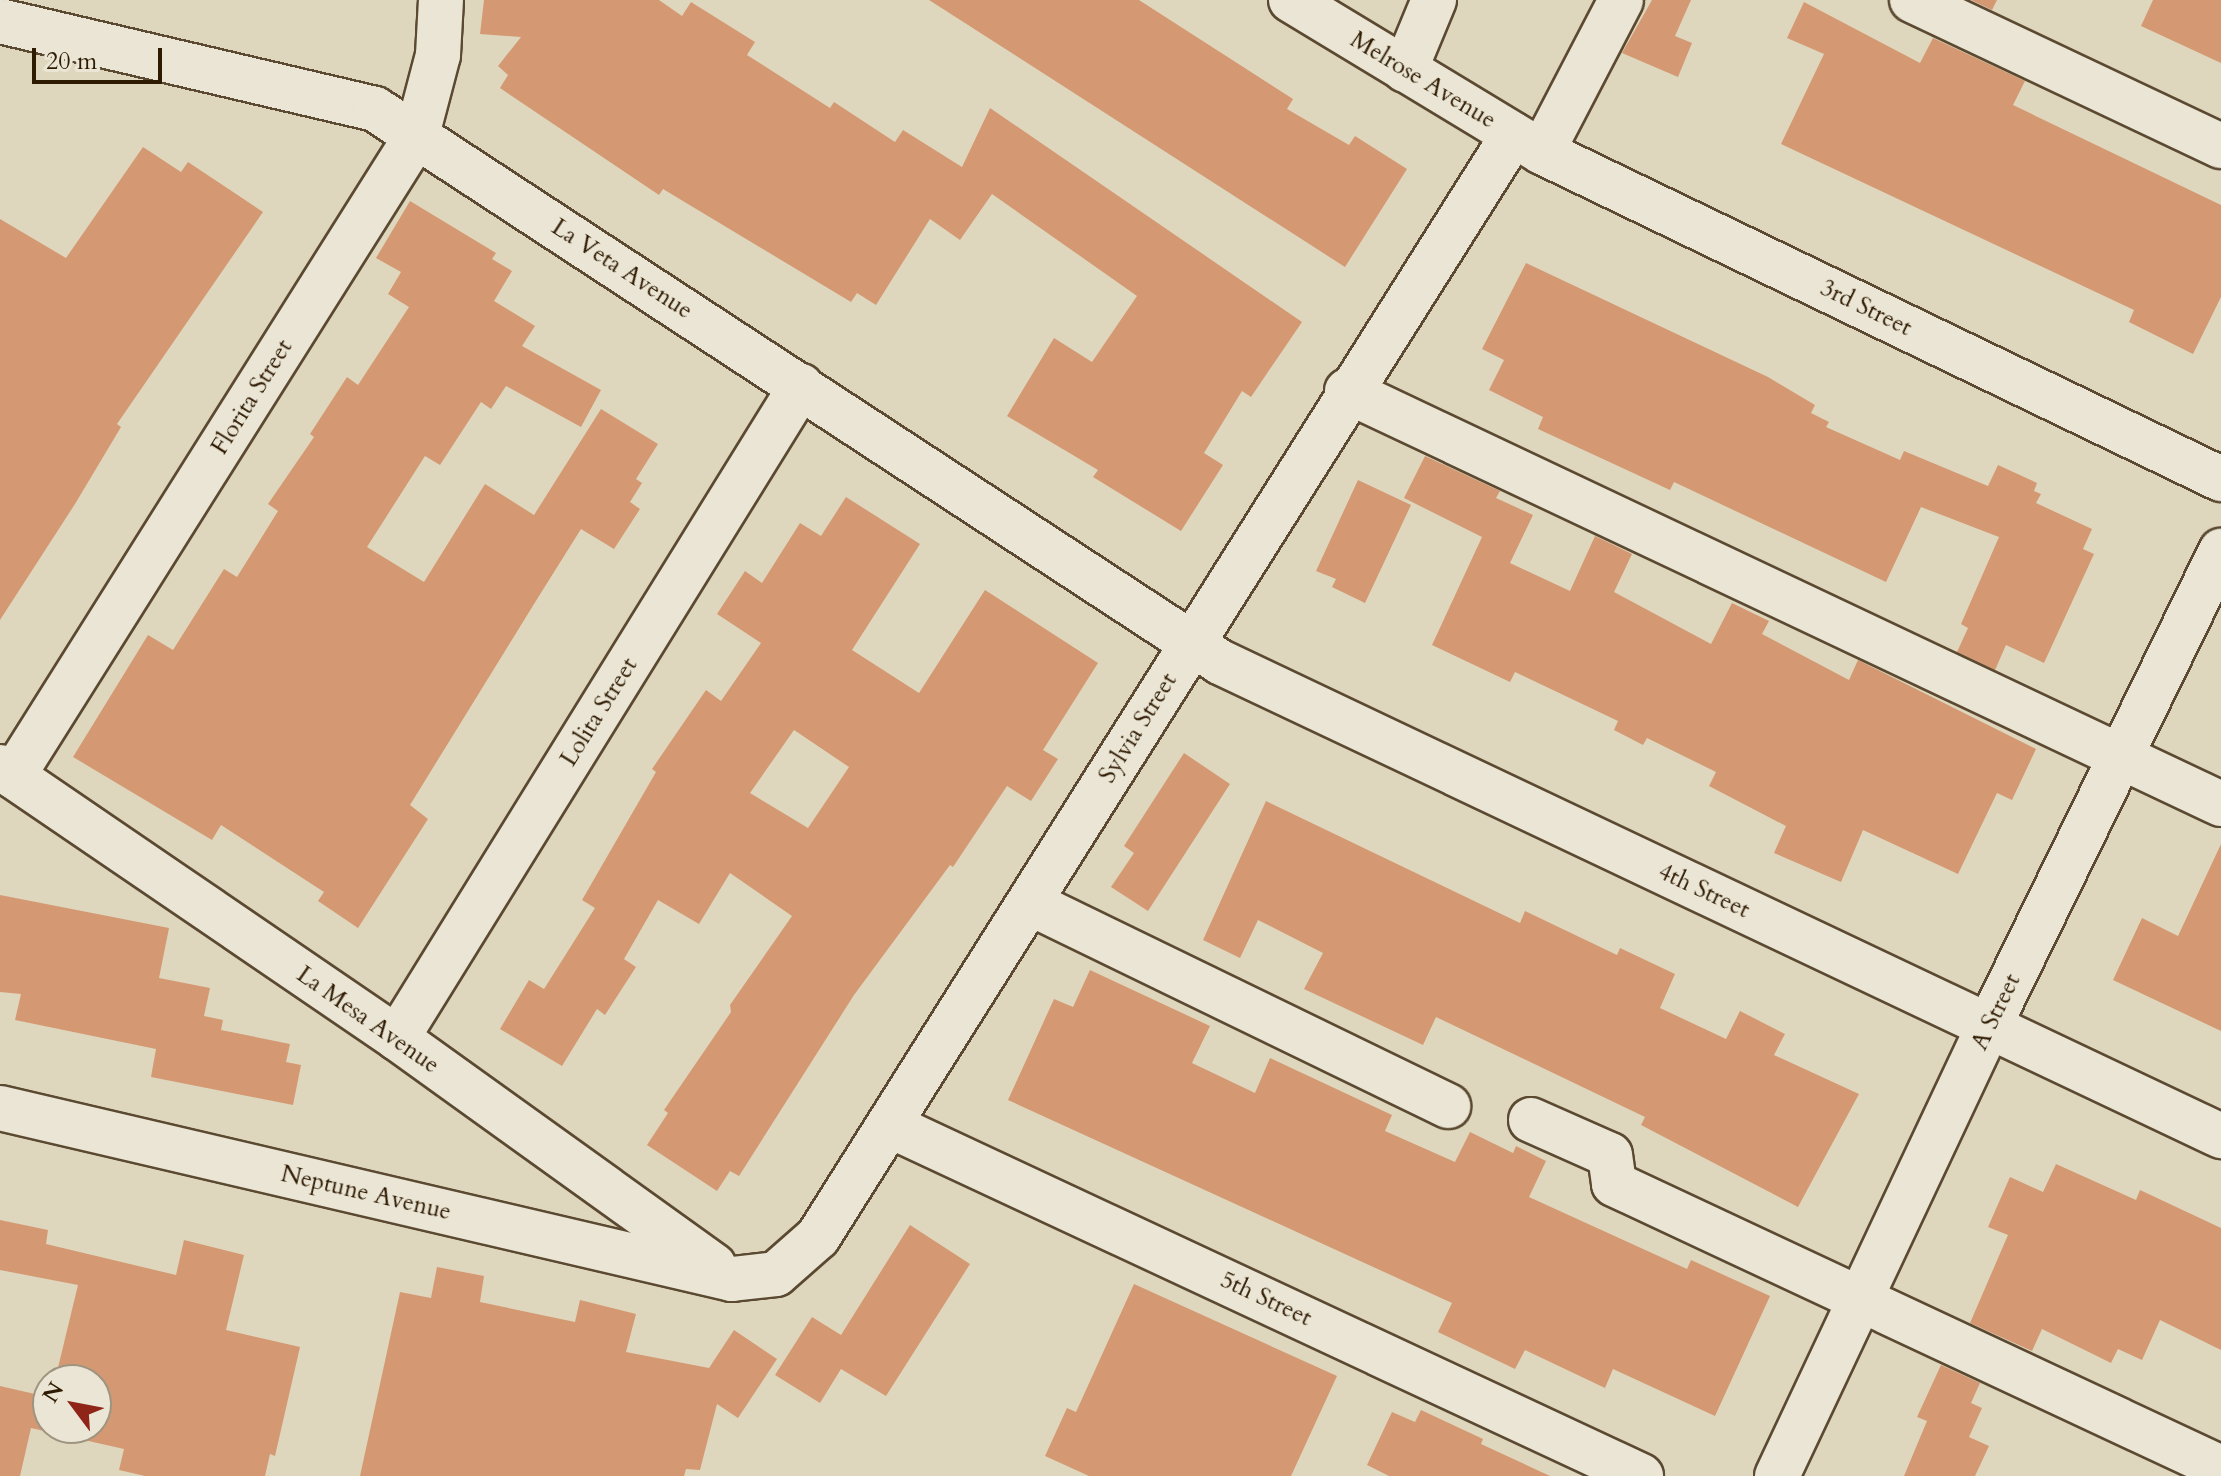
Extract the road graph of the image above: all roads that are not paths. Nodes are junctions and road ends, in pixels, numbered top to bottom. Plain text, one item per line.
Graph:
1 (441, 0) edge
2 (1291, 0) edge
3 (1434, 0) edge
4 (1621, 0) edge
5 (1912, 0) edge
6 (0, 21) edge
7 (1405, 70) junction
8 (417, 135) junction
9 (1527, 143) junction
10 (2221, 146) edge
11 (801, 386) junction
12 (1347, 391) junction
13 (2221, 479) edge
14 (2221, 551) edge
15 (1191, 641) junction
16 (2121, 756) junction
17 (7, 772) edge
18 (2221, 804) edge
19 (1030, 903) junction
20 (1989, 1026) junction
21 (397, 1038) junction
22 (1448, 1106) dead end
23 (0, 1108) edge
24 (1531, 1120) dead end
25 (889, 1125) junction
26 (2221, 1136) edge
27 (732, 1279) junction
28 (1860, 1301) junction
29 (2221, 1468) edge
30 (1641, 1476) edge
31 (1777, 1476) edge

1 - 8 street, Florita Street
2 - 7 street, Melrose Avenue
3 - 7 street
4 - 9 street, Sylvia Street
5 - 10 street
6 - 8 street, La Veta Avenue
7 - 9 street, Melrose Avenue
8 - 11 street, La Veta Avenue
8 - 17 street, Florita Street
9 - 12 street, Sylvia Street
9 - 13 street, 3rd Street
11 - 15 street, La Veta Avenue
11 - 21 street, Lolita Street
12 - 15 street, Sylvia Street
12 - 16 street
14 - 16 street, A Street
15 - 19 street, Sylvia Street
15 - 20 street, 4th Street
16 - 18 street
16 - 20 street, A Street
17 - 21 street, La Mesa Avenue
19 - 22 street
19 - 25 street, Sylvia Street
20 - 26 street, 4th Street
20 - 28 street, A Street
21 - 27 street, La Mesa Avenue
23 - 27 street, Neptune Avenue
24 - 28 street
25 - 27 street, Sylvia Street
25 - 30 street, 5th Street
28 - 29 street
28 - 31 street, A Street

